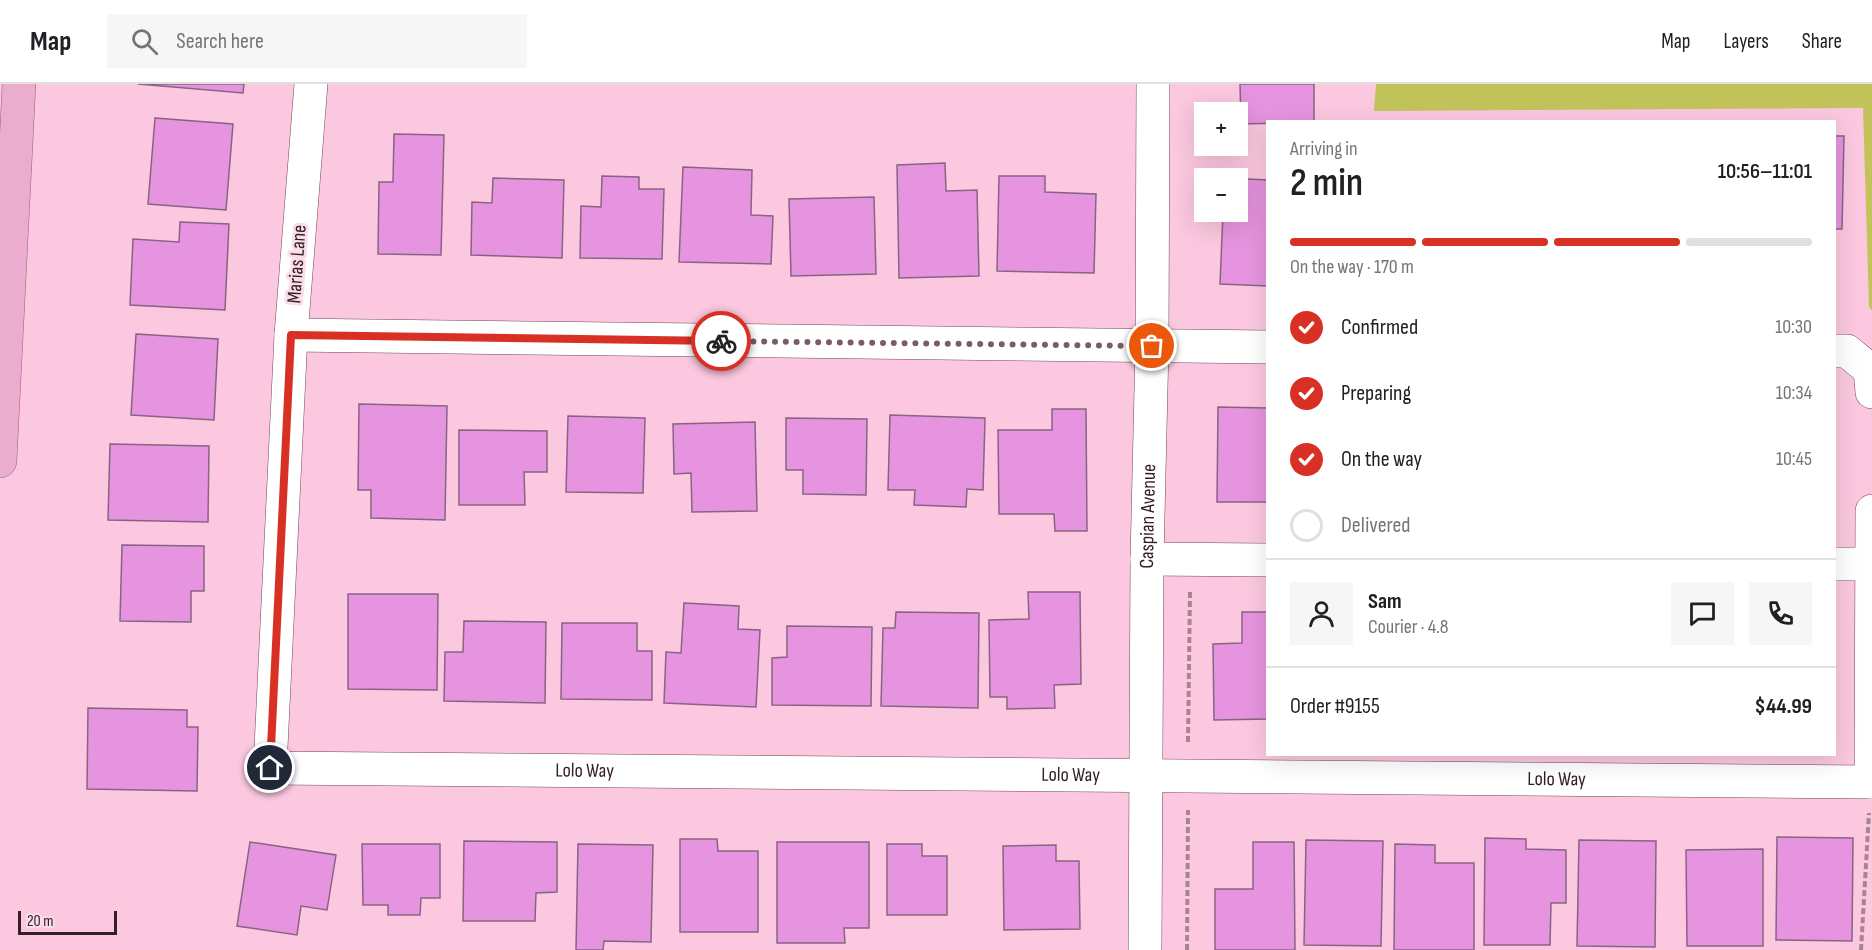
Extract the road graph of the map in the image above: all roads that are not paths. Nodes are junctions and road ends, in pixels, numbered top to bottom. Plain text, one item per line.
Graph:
1 (19, 84) edge
2 (311, 84) edge
3 (1153, 84) edge
4 (291, 335) junction
5 (1152, 346) junction
6 (1266, 347) edge
7 (1836, 351) edge
8 (1872, 392) edge
9 (0, 461) edge
10 (1872, 511) edge
11 (1147, 559) junction
12 (1266, 560) edge
13 (1836, 564) edge
14 (1871, 564) edge
15 (270, 768) joint
16 (1146, 776) junction
17 (1872, 782) edge
18 (1144, 950) edge

1 - 9 main road
2 - 4 street, Marias Lane
3 - 5 street, Caspian Avenue
4 - 5 street
4 - 15 street, Marias Lane
5 - 6 street
5 - 11 street, Caspian Avenue
7 - 8 street
10 - 14 street
11 - 12 street
11 - 16 street, Caspian Avenue
13 - 14 street
14 - 17 street
15 - 16 street, Lolo Way
16 - 17 street, Lolo Way
16 - 18 street, Caspian Avenue

